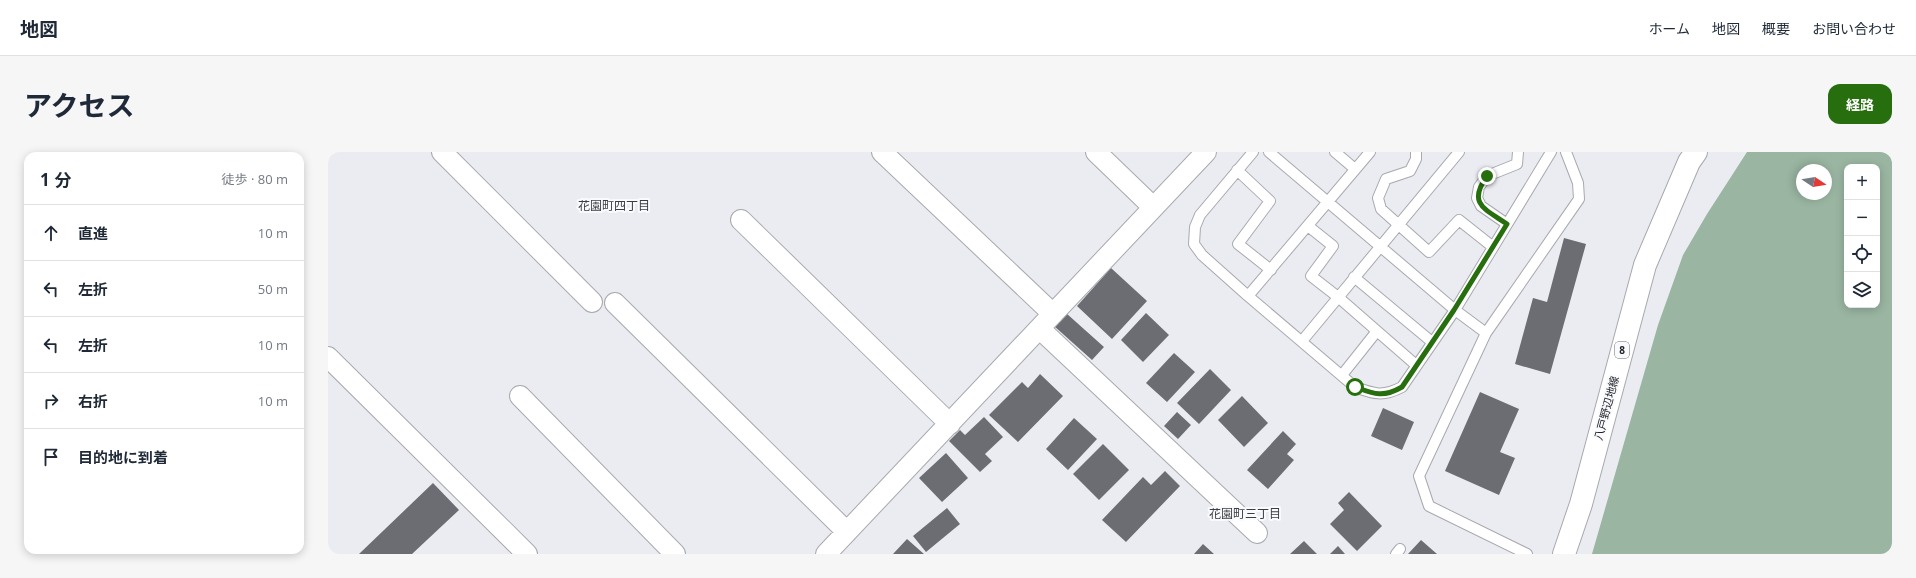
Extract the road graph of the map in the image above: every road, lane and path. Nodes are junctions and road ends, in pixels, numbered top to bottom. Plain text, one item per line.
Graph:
1 (442, 152) edge
2 (882, 152) edge
3 (1096, 152) edge
4 (1206, 152) edge
5 (1252, 152) edge
6 (1269, 152) edge
7 (1335, 152) edge
8 (1370, 152) edge
9 (1416, 152) edge
10 (1459, 152) edge
11 (1518, 152) edge
12 (1552, 152) edge
13 (1566, 152) edge
14 (1696, 152) edge
15 (1237, 170) junction
16 (1355, 170) junction
17 (1328, 202) junction
18 (1153, 207) junction
19 (741, 220) dead end
20 (1399, 224) junction
21 (1507, 224) junction
22 (1308, 226) junction
23 (1380, 247) junction
24 (1493, 247) junction
25 (1270, 270) junction
26 (1354, 277) junction
27 (1248, 296) junction
28 (1338, 297) junction
29 (592, 302) dead end
30 (615, 303) dead end
31 (1454, 310) junction
32 (1053, 314) junction
33 (1040, 329) junction
34 (1377, 331) junction
35 (1486, 333) junction
36 (1302, 341) junction
37 (1432, 342) junction
38 (328, 357) edge
39 (1416, 365) junction
40 (1342, 375) junction
41 (520, 396) dead end
42 (950, 424) junction
43 (847, 532) junction
44 (1257, 533) dead end
45 (527, 554) edge
46 (675, 554) edge
47 (826, 554) edge
48 (1527, 554) edge
49 (1564, 554) edge

1 - 29 street
2 - 32 street
3 - 18 street
4 - 18 street
5 - 15 lane
6 - 17 lane
7 - 16 lane
8 - 16 lane
9 - 20 lane
10 - 20 lane
11 - 21 lane
12 - 21 lane
13 - 35 lane
14 - 49 main road, 八戸野辺地線 / 8
15 - 25 lane
15 - 27 lane
16 - 17 lane
17 - 22 lane
17 - 23 lane
18 - 32 street
19 - 42 street
20 - 23 lane
20 - 24 lane
21 - 24 lane
22 - 25 lane
22 - 28 lane
23 - 26 lane
23 - 31 lane
24 - 31 lane
25 - 27 lane
26 - 28 lane
26 - 37 lane
27 - 36 lane
28 - 34 lane
28 - 36 lane
30 - 43 street
31 - 35 lane
31 - 37 lane
32 - 33 street
33 - 42 street
33 - 44 street
34 - 39 lane
34 - 40 lane
35 - 48 lane
36 - 40 lane
37 - 39 lane
38 - 45 street
39 - 40 lane
41 - 46 street
42 - 43 street
43 - 47 street

